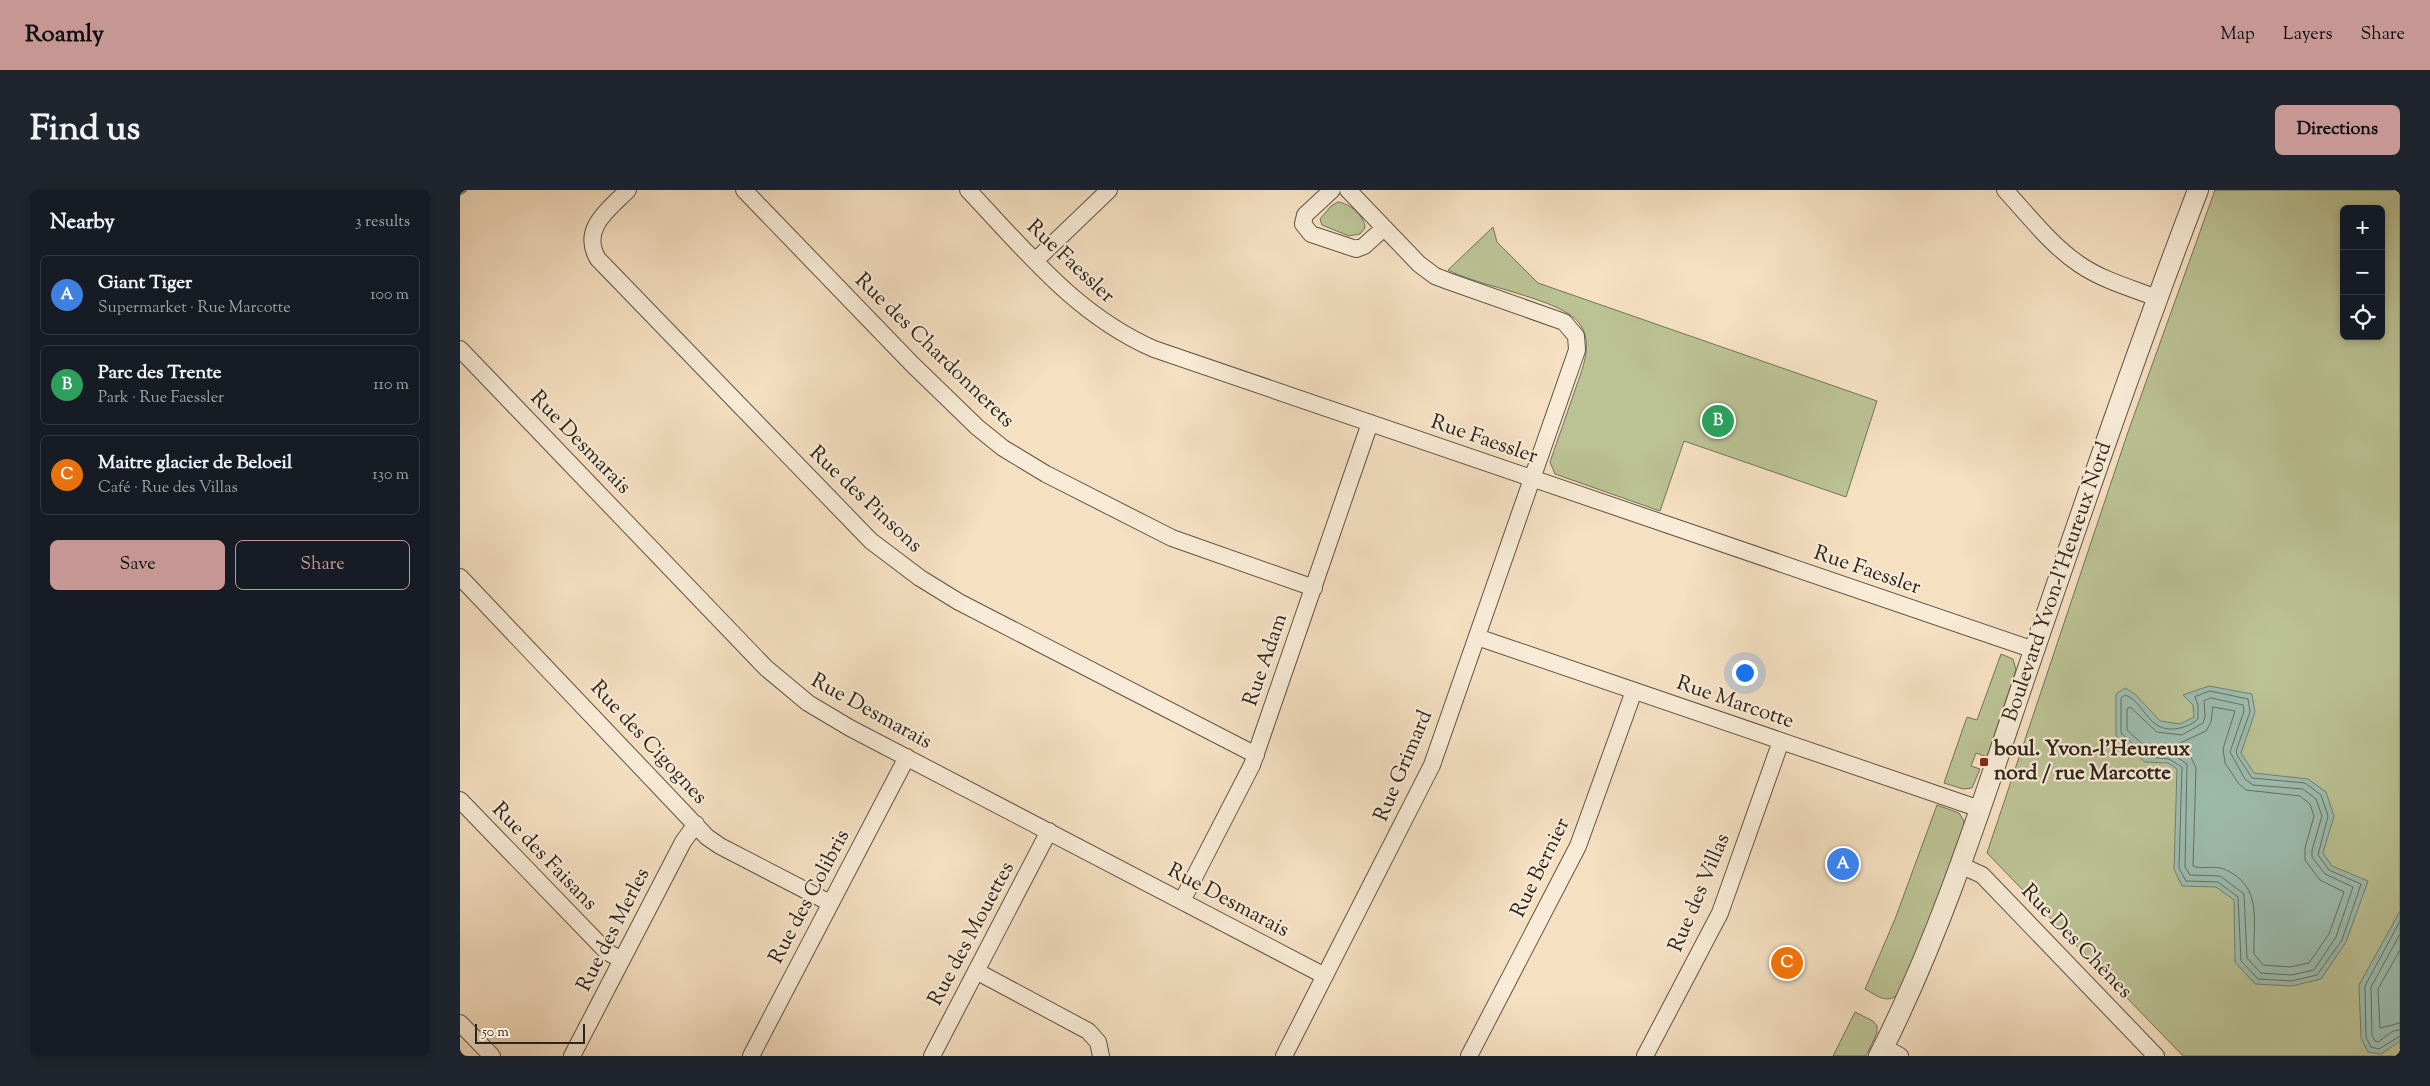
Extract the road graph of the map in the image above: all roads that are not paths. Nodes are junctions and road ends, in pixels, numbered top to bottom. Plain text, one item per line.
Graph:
1 (628, 190) edge
2 (744, 190) edge
3 (968, 190) edge
4 (1110, 190) edge
5 (1332, 190) edge
6 (1348, 190) edge
7 (2005, 190) edge
8 (2198, 190) edge
9 (1384, 228) junction
10 (1035, 261) junction
11 (2157, 298) junction
12 (460, 349) edge
13 (1370, 424) junction
14 (1532, 478) junction
15 (460, 577) edge
16 (1314, 588) junction
17 (1476, 637) junction
18 (2034, 650) junction
19 (1634, 691) junction
20 (1781, 741) junction
21 (1256, 755) junction
22 (906, 757) junction
23 (460, 800) edge
24 (1980, 809) junction
25 (696, 824) junction
26 (1049, 831) junction
27 (1960, 865) junction
28 (1182, 901) junction
29 (830, 903) junction
30 (622, 960) junction
31 (976, 971) junction
32 (1325, 976) junction
33 (460, 1023) edge
34 (1888, 1053) edge
35 (492, 1056) edge
36 (572, 1056) edge
37 (751, 1056) edge
38 (932, 1056) edge
39 (1102, 1056) edge
40 (1284, 1056) edge
41 (1469, 1056) edge
42 (1645, 1056) edge
43 (2156, 1056) edge

1 - 21 street, Rue des Pinsons
2 - 16 street, Rue des Chardonnerets
3 - 10 street, Rue Faessler
4 - 10 street
5 - 9 street
6 - 9 street, Rue Grimard
7 - 11 street
8 - 11 street, Boulevard Yvon-l'Heureux Nord
9 - 14 street, Rue Grimard
10 - 13 street, Rue Faessler
11 - 18 street, Boulevard Yvon-l'Heureux Nord
12 - 22 street, Rue Desmarais
13 - 14 street, Rue Faessler
13 - 16 street, Rue Adam
14 - 17 street, Rue Grimard
14 - 18 street, Rue Faessler
15 - 25 street, Rue des Cigognes
16 - 21 street, Rue Adam
17 - 19 street, Rue Marcotte
17 - 32 street, Rue Grimard
18 - 24 street, Boulevard Yvon-l'Heureux Nord
19 - 20 street, Rue Marcotte
19 - 41 street, Rue Bernier
20 - 24 street, Rue Marcotte
20 - 42 street, Rue des Villas
21 - 28 street, Rue Adam
22 - 26 street, Rue Desmarais
22 - 29 street, Rue des Colibris
23 - 30 street, Rue des Faisans
24 - 27 street, Boulevard Yvon-l'Heureux Nord
25 - 29 street, Rue des Cigognes
25 - 30 street, Rue des Merles
26 - 28 street, Rue Desmarais
26 - 31 street, Rue des Mouettes
27 - 34 street, Boulevard Yvon-l'Heureux Nord
27 - 43 street, Rue Des Chênes
28 - 32 street, Rue Desmarais
29 - 37 street, Rue des Colibris
30 - 36 street, Rue des Merles
31 - 38 street, Rue des Mouettes
31 - 39 street
32 - 40 street, Rue Grimard
33 - 35 street

